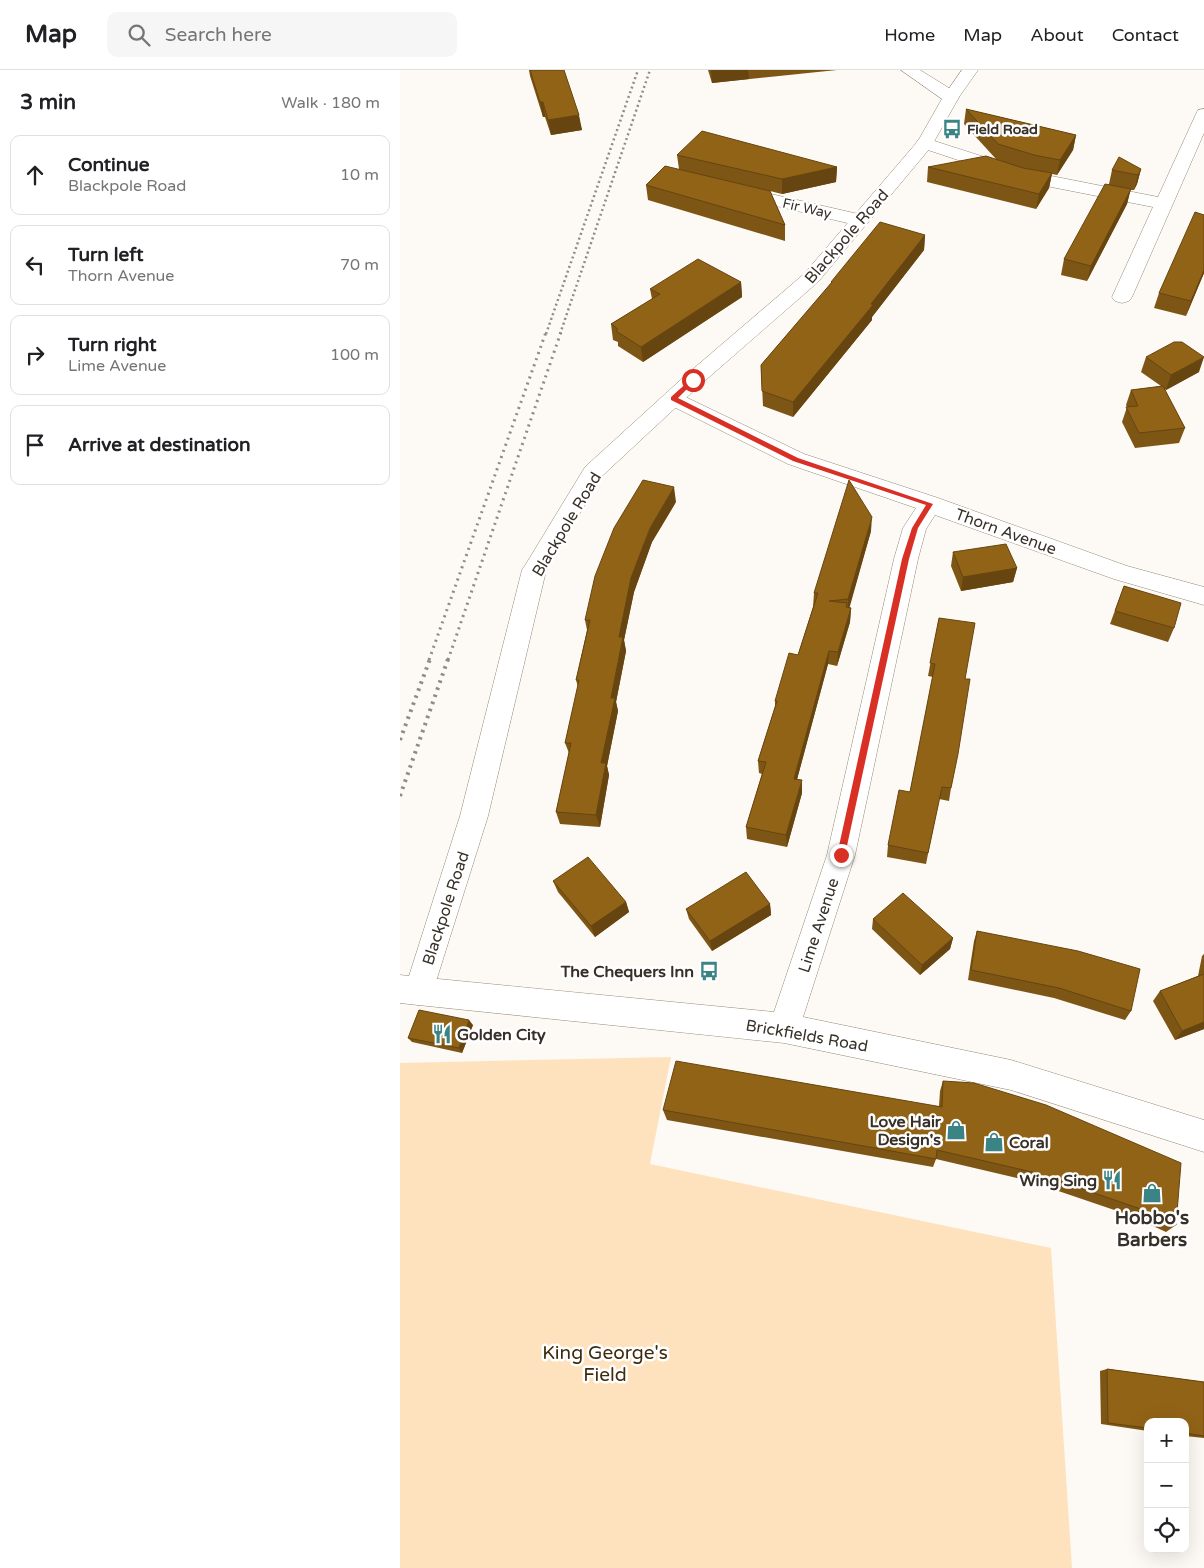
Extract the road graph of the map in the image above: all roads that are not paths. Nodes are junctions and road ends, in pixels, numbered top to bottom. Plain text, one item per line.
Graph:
1 (909, 70) edge
2 (970, 70) edge
3 (951, 97) junction
4 (1204, 114) edge
5 (925, 143) junction
6 (715, 186) edge
7 (1165, 204) junction
8 (860, 220) junction
9 (1122, 297) dead end
10 (673, 398) junction
11 (930, 504) junction
12 (1204, 596) edge
13 (409, 990) edge
14 (784, 1028) junction
15 (1204, 1136) edge

1 - 3 street
2 - 3 street, Blackpole Road
3 - 5 street, Blackpole Road
4 - 7 street
5 - 7 street
5 - 8 street, Blackpole Road
6 - 8 street, Fir Way
7 - 9 street
8 - 10 street, Blackpole Road
10 - 11 street, Thorn Avenue
10 - 13 street, Blackpole Road
11 - 12 street, Thorn Avenue
11 - 14 street, Lime Avenue
13 - 14 street, Brickfields Road
14 - 15 street, Brickfields Road

